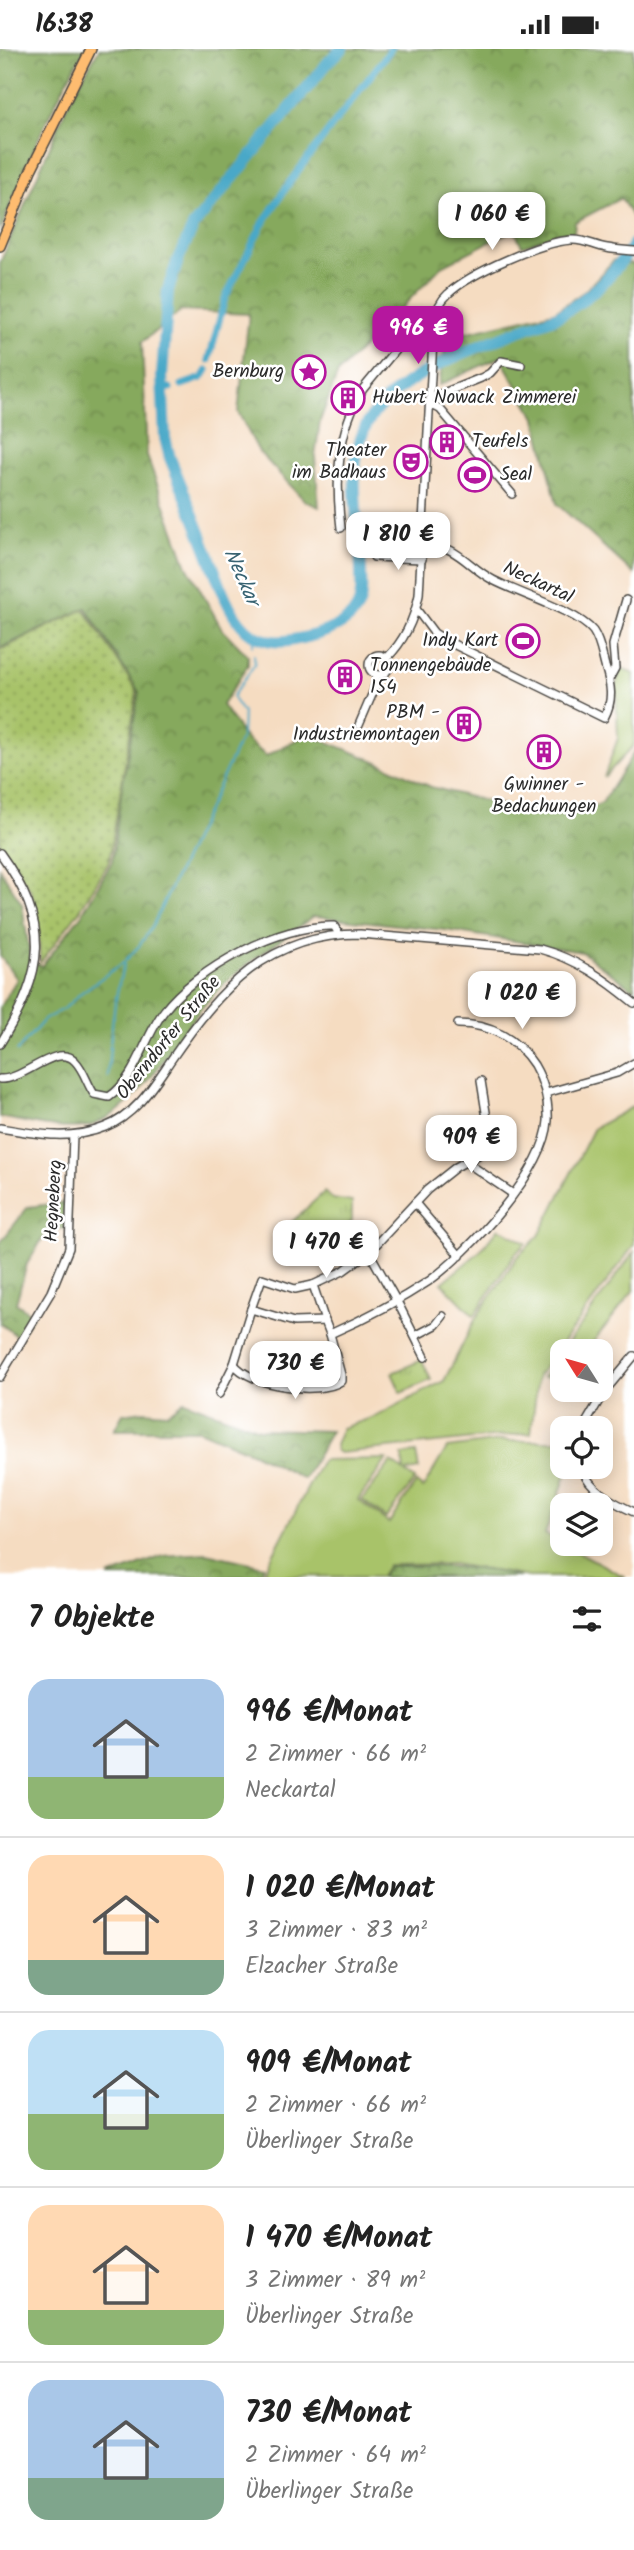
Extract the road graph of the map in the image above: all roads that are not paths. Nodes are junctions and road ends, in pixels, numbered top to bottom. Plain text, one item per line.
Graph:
1 (91, 49) edge
2 (0, 246) edge
3 (634, 251) edge
4 (435, 314) junction
5 (521, 365) dead end
6 (431, 397) junction
7 (512, 494) dead end
8 (341, 528) dead end
9 (423, 543) junction
10 (374, 557) dead end
11 (422, 559) junction
12 (626, 600) dead end
13 (416, 609) junction
14 (387, 658) junction
15 (377, 675) junction
16 (609, 679) junction
17 (359, 725) dead end
18 (0, 853) edge
19 (340, 934) junction
20 (634, 1003) edge
21 (458, 1024) dead end
22 (0, 1044) edge
23 (634, 1063) edge
24 (0, 1079) edge
25 (481, 1081) dead end
26 (546, 1093) junction
27 (0, 1128) edge
28 (73, 1136) junction
29 (466, 1162) junction
30 (513, 1194) junction
31 (415, 1203) junction
32 (369, 1252) junction
33 (460, 1256) junction
34 (313, 1285) junction
35 (397, 1301) junction
36 (251, 1309) junction
37 (443, 1316) dead end
38 (325, 1321) junction
39 (330, 1334) junction
40 (415, 1336) junction
41 (634, 1356) edge
42 (425, 1357) dead end
43 (234, 1364) junction
44 (631, 1366) edge
45 (0, 1377) edge
46 (219, 1394) dead end
47 (590, 1416) edge
48 (589, 1479) edge
49 (634, 1512) edge

1 - 2 main road
3 - 4 street
4 - 6 street
4 - 8 street
5 - 6 street
6 - 7 street
6 - 9 street
9 - 11 street
9 - 16 street, Neckartal
10 - 11 street
11 - 13 street
12 - 16 street, Neckartal
13 - 14 street
13 - 16 street, Neckartal
14 - 15 street
14 - 15 street
15 - 17 street
18 - 22 street
19 - 20 street, Oberndorfer Straße
19 - 24 street
19 - 28 street, Oberndorfer Straße
21 - 26 street
23 - 26 street
25 - 29 street
26 - 30 street
27 - 28 street, Oberndorfer Straße
28 - 45 street, Hegneberg
29 - 30 street
29 - 31 street
30 - 33 street
31 - 32 street
31 - 33 street
32 - 34 street
32 - 35 street
33 - 35 street
34 - 36 street
34 - 38 street
35 - 39 street
35 - 40 street
36 - 38 street
36 - 43 street
37 - 40 street
38 - 39 street
39 - 43 street
40 - 42 street
41 - 44 street
43 - 46 street
44 - 47 street
48 - 49 street

